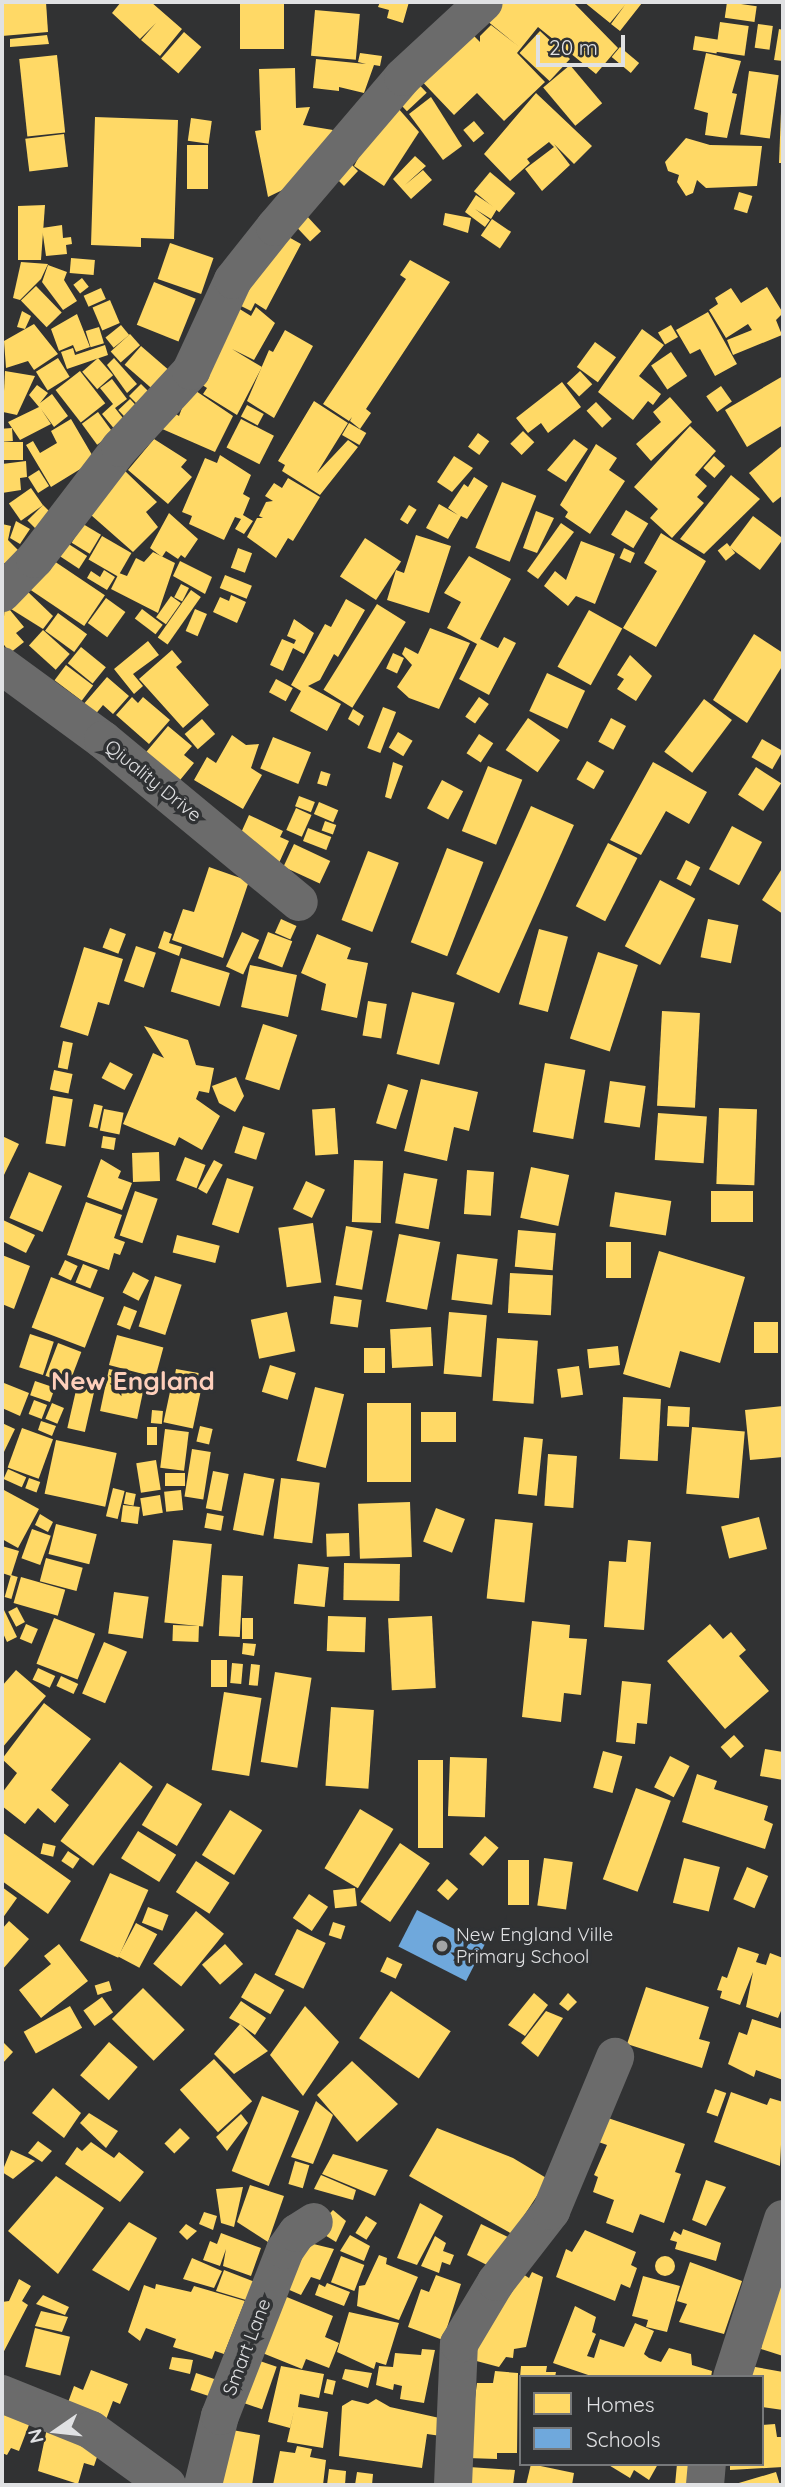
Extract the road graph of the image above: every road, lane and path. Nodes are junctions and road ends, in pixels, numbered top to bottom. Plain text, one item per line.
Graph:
1 (484, 2) edge
2 (2, 593) edge
3 (2, 666) edge
4 (299, 902) dead end
5 (615, 2057) dead end
6 (783, 2219) edge
7 (314, 2222) dead end
8 (733, 2375) edge
9 (2, 2394) edge
10 (707, 2466) edge
11 (167, 2485) edge
12 (203, 2485) edge
13 (453, 2485) edge
14 (705, 2485) edge

1 - 2 street
3 - 4 street, Qiuality Drive
5 - 13 street
6 - 8 street
7 - 12 street, Smart Lane
9 - 11 street
10 - 14 street

